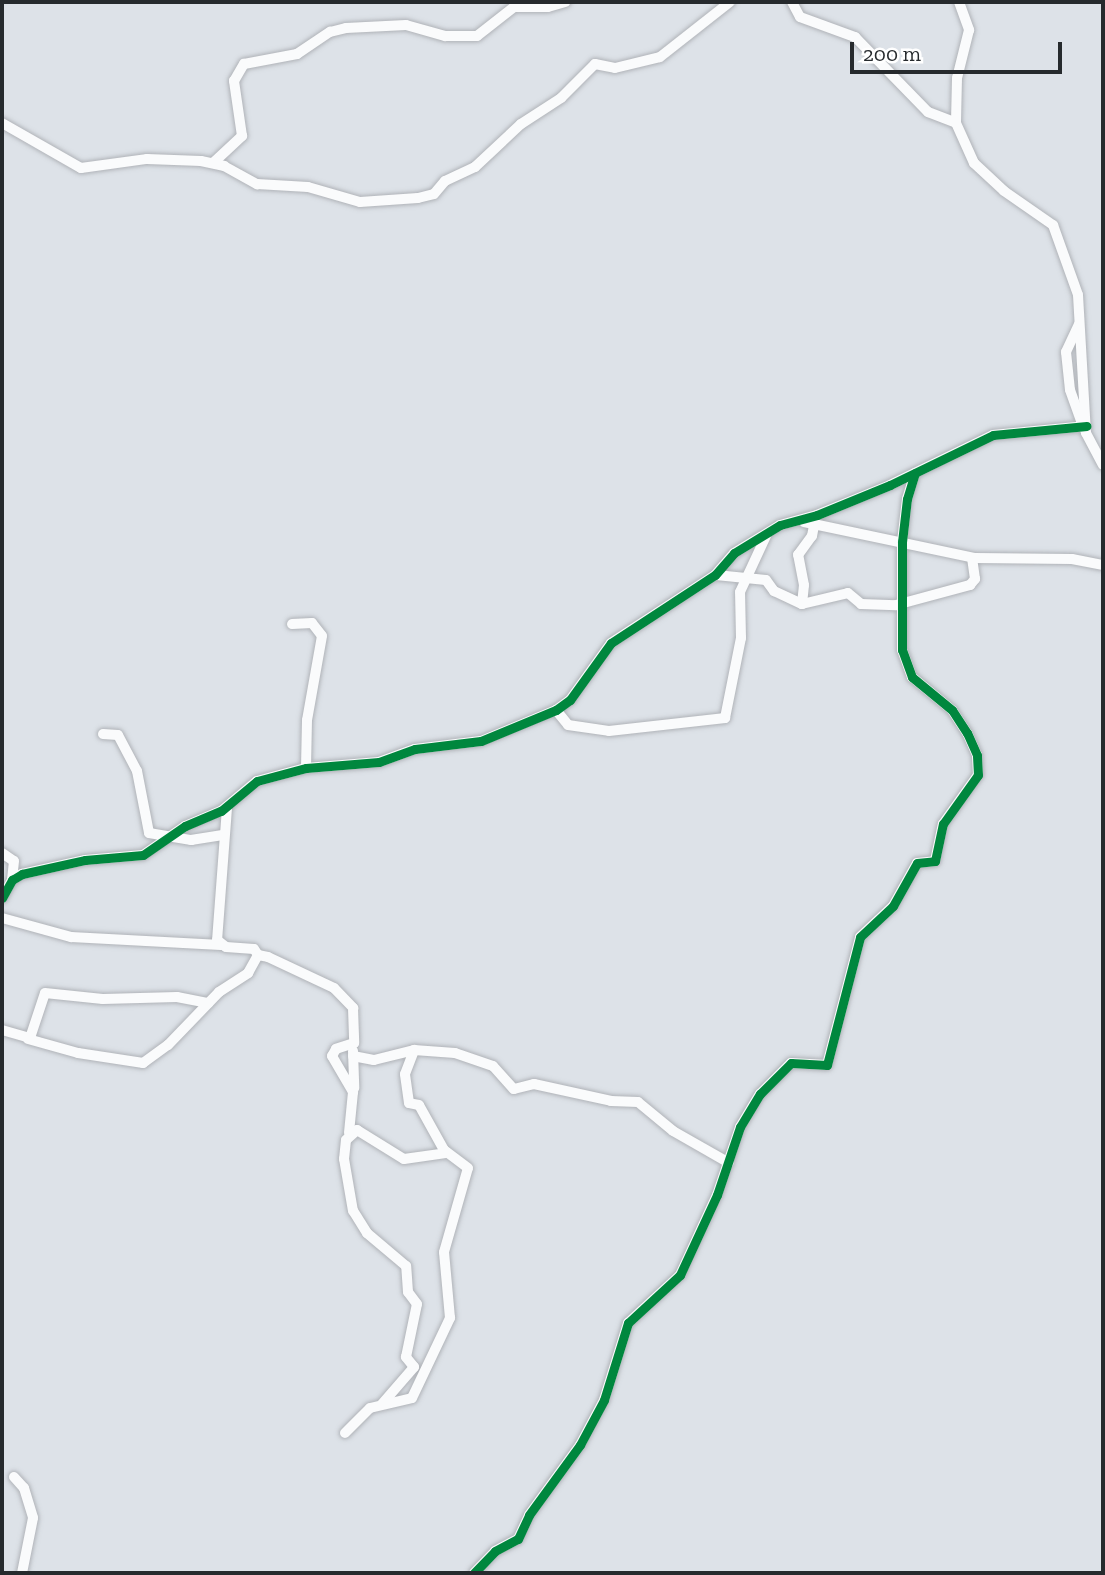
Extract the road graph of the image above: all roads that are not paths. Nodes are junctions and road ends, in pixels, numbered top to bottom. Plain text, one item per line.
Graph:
1 (565, 2) edge
2 (730, 2) edge
3 (792, 2) edge
4 (958, 2) edge
5 (2, 123) edge
6 (956, 123) junction
7 (213, 163) junction
8 (1079, 323) junction
9 (1085, 428) junction
10 (1103, 465) edge
11 (915, 473) junction
12 (815, 520) junction
13 (766, 536) junction
14 (902, 544) junction
15 (972, 558) junction
16 (1103, 565) edge
17 (715, 575) junction
18 (745, 576) junction
19 (904, 601) junction
20 (802, 604) junction
21 (292, 624) dead end
22 (556, 710) junction
23 (103, 734) dead end
24 (306, 768) junction
25 (227, 807) junction
26 (223, 835) junction
27 (166, 839) junction
28 (2, 853) edge
29 (12, 880) junction
30 (2, 898) edge
31 (2, 918) edge
32 (221, 945) junction
33 (258, 955) junction
34 (208, 1003) junction
35 (2, 1030) edge
36 (28, 1039) junction
37 (354, 1043) junction
38 (414, 1050) junction
39 (353, 1056) junction
40 (351, 1087) junction
41 (353, 1132) junction
42 (446, 1153) junction
43 (729, 1163) junction
44 (382, 1404) junction
45 (345, 1433) dead end
46 (14, 1477) dead end
47 (22, 1573) edge
48 (474, 1573) edge

1 - 7 street
2 - 7 street
3 - 6 street
4 - 6 street
5 - 7 street
6 - 8 street
8 - 9 street
8 - 9 street
9 - 10 street
9 - 11 street
11 - 12 street
11 - 14 street
12 - 13 street
12 - 14 street
12 - 20 street
13 - 17 street
13 - 18 street
14 - 15 street
14 - 19 street
15 - 16 street
15 - 19 street
17 - 18 street
17 - 22 street
18 - 20 street
18 - 22 street
19 - 20 street
19 - 43 street
21 - 24 street
22 - 24 street
23 - 27 street
24 - 25 street
25 - 26 street
25 - 27 street
26 - 27 street
26 - 32 street
27 - 29 street
28 - 29 street
29 - 30 street
31 - 32 street
32 - 33 street
33 - 34 street
33 - 37 street
34 - 36 street
34 - 36 street
35 - 36 street
37 - 39 street
37 - 40 street
38 - 39 street
38 - 42 street
38 - 43 street
39 - 40 street
40 - 41 street
41 - 42 street
41 - 44 street
42 - 44 street
43 - 48 street
44 - 45 street
46 - 47 street

